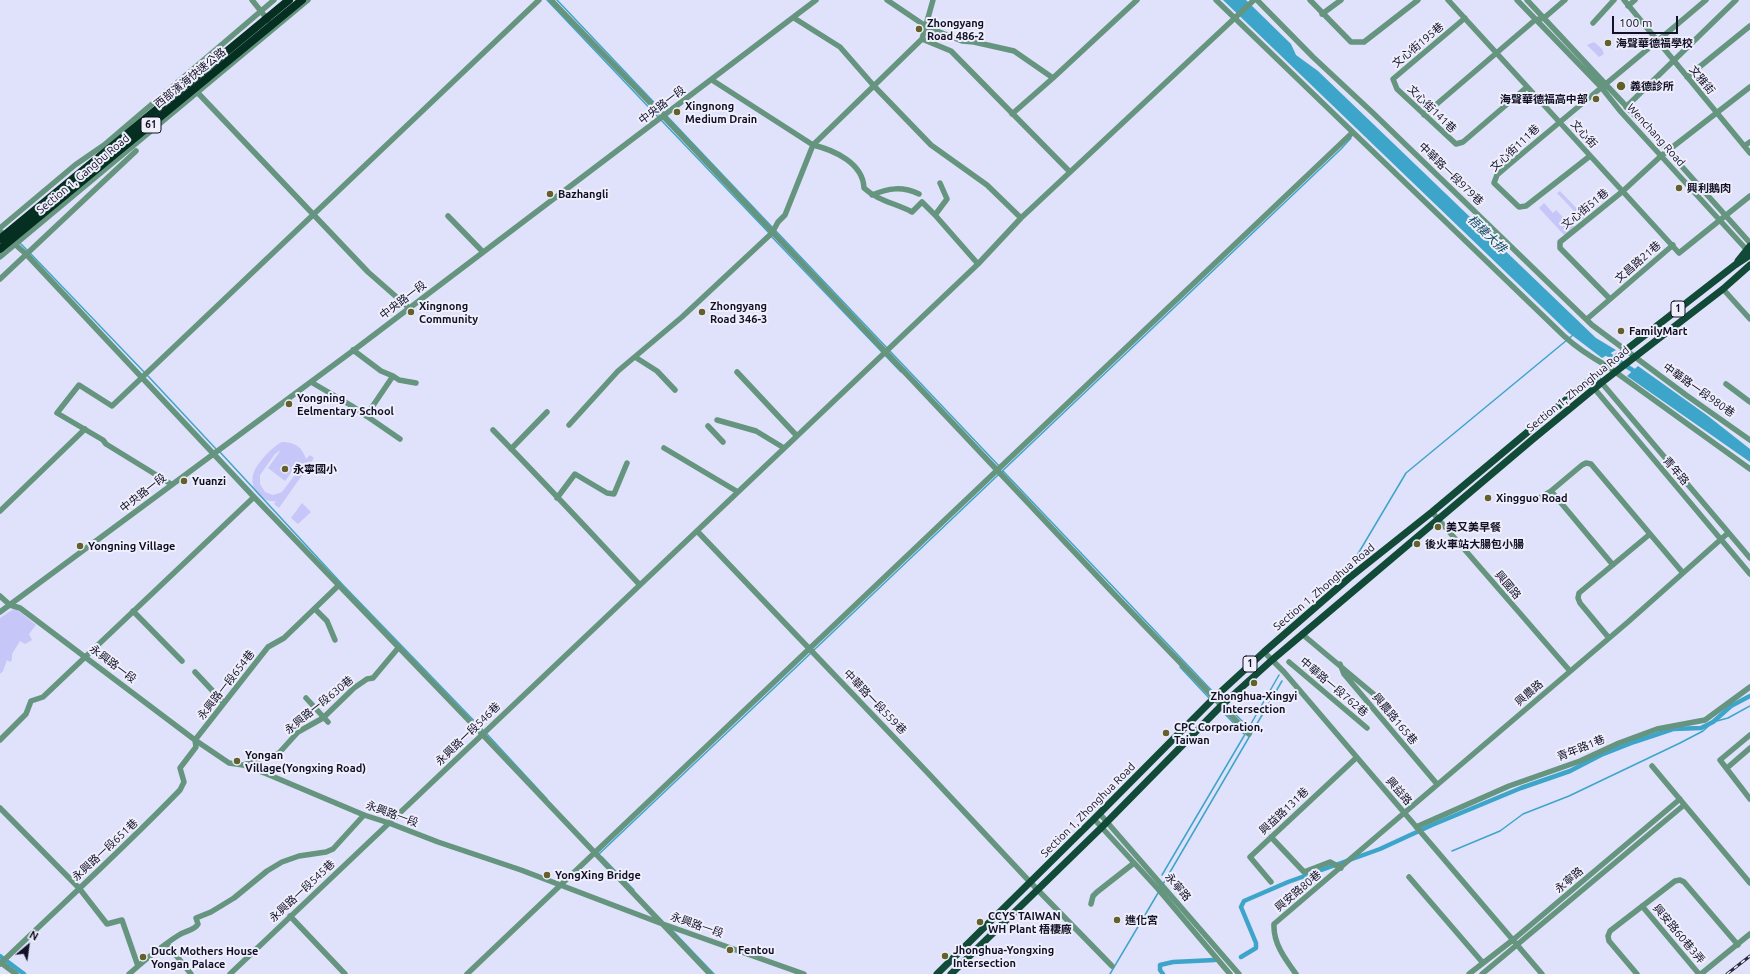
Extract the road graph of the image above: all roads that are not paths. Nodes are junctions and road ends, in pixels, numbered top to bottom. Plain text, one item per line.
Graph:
1 (252, 0) edge
2 (274, 0) edge
3 (290, 0) edge
4 (302, 0) edge
5 (308, 0) edge
6 (539, 0) edge
7 (551, 0) edge
8 (816, 0) edge
9 (887, 0) edge
10 (933, 0) edge
11 (1137, 0) edge
12 (1216, 0) edge
13 (1256, 0) edge
14 (1310, 0) edge
15 (1341, 0) edge
16 (1418, 0) edge
17 (1448, 0) edge
18 (1517, 0) edge
19 (1527, 0) edge
20 (1565, 0) edge
21 (1614, 0) edge
22 (1624, 0) edge
23 (1635, 0) edge
24 (1706, 0) edge
25 (1736, 0) edge
26 (1628, 6) junction
27 (261, 11) junction
28 (1322, 14) junction
29 (794, 18) junction
30 (1465, 18) junction
31 (1544, 18) junction
32 (1235, 19) junction
33 (1535, 20) junction
34 (1593, 23) dead end
35 (1750, 26) edge
36 (927, 27) junction
37 (274, 29) junction
38 (922, 39) junction
39 (1658, 42) junction
40 (1496, 54) junction
41 (1673, 60) junction
42 (1687, 77) junction
43 (1054, 78) junction
44 (712, 80) junction
45 (1604, 85) junction
46 (874, 86) junction
47 (1527, 87) junction
48 (1750, 87) edge
49 (1397, 90) joint
50 (197, 92) junction
51 (1626, 107) junction
52 (1012, 114) junction
53 (1717, 114) junction
54 (663, 116) junction
55 (1424, 116) junction
56 (1559, 121) junction
57 (1352, 133) junction
58 (1750, 142) edge
59 (104, 145) junction
60 (813, 145) junction
61 (1744, 146) junction
62 (136, 151) dead end
63 (1668, 151) junction
64 (1750, 153) edge
65 (1590, 156) junction
66 (1662, 156) junction
67 (115, 160) junction
68 (1070, 172) junction
69 (940, 183) dead end
70 (74, 184) junction
71 (1623, 191) junction
72 (919, 194) dead end
73 (872, 195) junction
74 (1750, 196) edge
75 (312, 214) junction
76 (936, 215) junction
77 (1726, 215) junction
78 (448, 216) dead end
79 (1022, 218) junction
80 (1720, 221) junction
81 (0, 230) edge
82 (772, 233) junction
83 (4, 238) edge
84 (0, 244) edge
85 (15, 244) junction
86 (1673, 245) junction
87 (1749, 248) edge
88 (0, 249) edge
89 (483, 252) junction
90 (26, 254) junction
91 (0, 257) edge
92 (978, 264) junction
93 (1750, 265) edge
94 (1750, 270) edge
95 (1742, 273) junction
96 (0, 279) edge
97 (1723, 289) junction
98 (1610, 299) junction
99 (409, 308) junction
100 (1587, 319) junction
101 (1750, 319) edge
102 (353, 350) junction
103 (885, 352) junction
104 (1624, 352) junction
105 (635, 357) junction
106 (1633, 359) junction
107 (1607, 366) junction
108 (737, 372) dead end
109 (1615, 372) junction
110 (1595, 375) junction
111 (393, 376) junction
112 (141, 377) junction
113 (311, 382) junction
114 (1588, 382) junction
115 (1601, 383) junction
116 (416, 384) dead end
117 (1726, 384) dead end
118 (1594, 388) junction
119 (675, 390) dead end
120 (1750, 402) edge
121 (547, 412) dead end
122 (366, 416) junction
123 (717, 420) dead end
124 (569, 425) dead end
125 (708, 426) dead end
126 (85, 430) junction
127 (493, 430) dead end
128 (797, 436) junction
129 (400, 439) dead end
130 (1750, 440) edge
131 (723, 442) dead end
132 (664, 448) dead end
133 (784, 448) junction
134 (511, 449) junction
135 (213, 454) junction
136 (627, 463) dead end
137 (1750, 469) edge
138 (998, 470) junction
139 (171, 484) junction
140 (1551, 491) junction
141 (738, 492) junction
142 (254, 497) junction
143 (557, 498) junction
144 (1536, 500) dead end
145 (0, 511) edge
146 (1432, 512) junction
147 (1438, 519) junction
148 (697, 531) junction
149 (1650, 534) junction
150 (1728, 534) junction
151 (1721, 541) junction
152 (1750, 558) edge
153 (1613, 565) junction
154 (1683, 573) junction
155 (1750, 574) edge
156 (639, 584) junction
157 (339, 585) junction
158 (0, 596) edge
159 (10, 605) junction
160 (316, 610) junction
161 (133, 611) junction
162 (0, 612) edge
163 (1302, 634) junction
164 (1609, 638) junction
165 (335, 640) dead end
166 (399, 647) junction
167 (811, 649) junction
168 (1264, 652) junction
169 (86, 657) junction
170 (1272, 660) junction
171 (182, 661) dead end
172 (1289, 662) dead end
173 (1340, 664) junction
174 (1570, 671) junction
175 (195, 672) dead end
176 (1750, 687) edge
177 (306, 698) dead end
178 (1214, 698) junction
179 (224, 703) junction
180 (1221, 706) junction
181 (1389, 707) dead end
182 (325, 720) junction
183 (1367, 728) dead end
184 (482, 734) junction
185 (1249, 734) dead end
186 (1750, 735) edge
187 (0, 740) edge
188 (195, 740) junction
189 (1750, 748) edge
190 (1356, 758) junction
191 (243, 765) junction
192 (1652, 766) dead end
193 (1726, 768) junction
194 (1437, 784) junction
195 (1680, 799) junction
196 (1750, 799) edge
197 (1684, 805) junction
198 (0, 808) edge
199 (1404, 813) junction
200 (1100, 814) junction
201 (364, 815) junction
202 (1094, 819) junction
203 (1107, 821) junction
204 (389, 823) junction
205 (1102, 827) junction
206 (1416, 827) junction
207 (1271, 837) junction
208 (596, 854) junction
209 (1134, 862) junction
210 (1342, 868) junction
211 (1409, 877) dead end
212 (1030, 882) junction
213 (1271, 882) dead end
214 (1750, 883) edge
215 (560, 886) junction
216 (79, 888) junction
217 (1037, 889) junction
218 (1091, 904) dead end
219 (1642, 906) junction
220 (290, 916) junction
221 (660, 923) junction
222 (1750, 934) edge
223 (1514, 939) junction
224 (167, 944) junction
225 (1518, 944) junction
226 (1738, 944) junction
227 (0, 963) edge
228 (1483, 963) junction
229 (138, 966) junction
230 (1112, 966) dead end
231 (16, 974) edge
232 (129, 974) edge
233 (191, 974) edge
234 (230, 974) edge
235 (345, 974) edge
236 (467, 974) edge
237 (710, 974) edge
238 (804, 974) edge
239 (937, 974) edge
240 (951, 974) edge
241 (1230, 974) edge
242 (1240, 974) edge
243 (1296, 974) edge
244 (1469, 974) edge
245 (1482, 974) edge
246 (1542, 974) edge
247 (1637, 974) edge
248 (1700, 974) edge

1 - 27 street
2 - 27 street, Section 1, Gangbu Road
3 - 83 highway, 西部濱海快速公路 / 61, bridge
4 - 88 highway, 西部濱海快速公路 / 61, bridge
5 - 37 street, Section 1, Gangbu Road
6 - 75 street
7 - 54 street
8 - 29 street, 中央路一段
9 - 36 street
10 - 36 street
11 - 43 street
12 - 32 street
13 - 32 street, 永興路一段546巷
13 - 100 street, 中華路一段979巷
14 - 28 street
15 - 28 street
16 - 28 street
17 - 30 street, 文心街
18 - 33 street, Wenchang Road
19 - 31 street, Wenchang Road
20 - 31 street
21 - 34 street
22 - 26 street, 文雅街
23 - 26 street
24 - 39 street
25 - 41 street
26 - 39 street, 文雅街
27 - 37 street
27 - 59 street, Section 1, Gangbu Road
29 - 44 street, 中央路一段
29 - 46 street
30 - 40 street, 文心街
30 - 49 street, 文心街195巷
31 - 33 street
31 - 45 street, Wenchang Road
32 - 57 street
32 - 68 street, 永興路一段546巷
33 - 40 street
33 - 45 street, Wenchang Road
35 - 42 street
36 - 38 street
36 - 43 street
37 - 50 street, Section 1, Gangbu Road
38 - 46 street
38 - 52 street
39 - 41 street, 文雅街
39 - 45 street
40 - 47 street, 文心街
40 - 55 street
41 - 42 street, 文雅街
41 - 51 street
42 - 53 street, 文雅街
43 - 52 street
44 - 54 street, 中央路一段
44 - 60 street
45 - 51 street, Wenchang Road
45 - 56 street
45 - 66 street, Wenchang Road
46 - 60 street
46 - 79 street
47 - 55 street, 文心街141巷
47 - 56 street, 文心街
48 - 53 street, 文心街51巷
49 - 55 street, 文心街141巷
50 - 67 street, Section 1, Gangbu Road
50 - 75 street
51 - 63 street, Wenchang Road
52 - 68 street
53 - 61 street, 文雅街
53 - 63 street, 文心街51巷
54 - 82 street
54 - 89 street, 中央路一段
56 - 65 street, 文心街
56 - 65 street, 文心街111巷
57 - 107 street
57 - 138 street
58 - 61 street
59 - 70 street
59 - 81 street, Section 1, Gangbu Road
60 - 73 street
60 - 82 street
61 - 64 street, 文雅街
62 - 90 street
63 - 66 street, 文心街51巷
63 - 77 street, Wenchang Road
65 - 71 street, 文心街
66 - 71 street, 文心街51巷
66 - 80 street, Wenchang Road
67 - 70 street
67 - 85 street, Section 1, Gangbu Road
68 - 79 street, 永興路一段546巷
69 - 76 street
70 - 83 street, Section 1, Gangbu Road
71 - 86 street, 文心街
71 - 98 street, 文心街51巷
72 - 73 street
73 - 76 street
74 - 77 street
75 - 99 street
75 - 112 street
76 - 92 street
77 - 80 street
77 - 87 street, Wenchang Road
78 - 89 street
79 - 92 street, 永興路一段546巷
80 - 86 street, 文昌路21巷
80 - 87 street, Wenchang Road
81 - 83 street
82 - 103 street
82 - 105 street
83 - 84 street, Section 1, Gangbu Road
83 - 85 street
85 - 90 street
85 - 91 street, Section 1, Gangbu Road
86 - 98 street, 文昌路21巷
87 - 104 main road, Section 1, Zhonghua Road / 1
89 - 99 street, 中央路一段
90 - 96 street
90 - 112 street
92 - 103 street, 永興路一段546巷
93 - 95 main road, 1
94 - 95 main road, Section 1, Zhonghua Road / 1
95 - 97 main road, Section 1, Zhonghua Road / 1
97 - 101 street
97 - 106 main road, Section 1, Zhonghua Road / 1
98 - 100 street, 文昌路21巷
99 - 102 street, 中央路一段
100 - 104 street, 中華路一段979巷
102 - 111 street
102 - 113 street, 中央路一段
103 - 128 street, 永興路一段546巷
103 - 138 street
104 - 106 street, 中華路一段979巷
104 - 107 main road, Section 1, Zhonghua Road / 1
105 - 119 street
105 - 124 street
106 - 109 main road, Section 1, Zhonghua Road / 1
106 - 130 street, 中華路一段980巷
107 - 109 street
107 - 110 main road, Section 1, Zhonghua Road / 1
108 - 128 street
109 - 115 main road, Section 1, Zhonghua Road / 1
109 - 137 street
110 - 114 main road, Section 1, Zhonghua Road / 1
110 - 115 street, 青年路
111 - 116 street
111 - 122 street
112 - 126 street
112 - 135 street
113 - 122 street
113 - 135 street, 中央路一段
114 - 118 street, 青年路
114 - 146 main road, Section 1, Zhonghua Road / 1
115 - 118 main road, Section 1, Zhonghua Road / 1
115 - 150 street, 青年路
117 - 120 street
118 - 147 main road, Section 1, Zhonghua Road / 1
118 - 151 street, 青年路
121 - 134 street
122 - 129 street
123 - 133 street
125 - 131 street
126 - 139 street
126 - 145 street
127 - 134 street
128 - 133 street, 永興路一段546巷
132 - 141 street
133 - 141 street, 永興路一段546巷
134 - 143 street
135 - 139 street, 中央路一段
135 - 142 street
136 - 143 street
138 - 167 street
138 - 178 street
139 - 159 street, 中央路一段
140 - 144 street
140 - 149 street
140 - 153 street
141 - 148 street, 永興路一段546巷
142 - 157 street
142 - 161 street
143 - 156 street
146 - 147 street, 興國路
146 - 168 main road, Section 1, Zhonghua Road / 1
147 - 163 main road, Section 1, Zhonghua Road / 1
147 - 174 street, 興國路
148 - 156 street, 永興路一段546巷
148 - 167 street, 中華路一段559巷
149 - 153 street
149 - 154 street
150 - 151 street, 興農路
150 - 152 street, 青年路
151 - 154 street, 興農路
151 - 155 street, 青年路
153 - 164 street
154 - 164 street, 興農路
156 - 184 street, 永興路一段546巷
157 - 160 street, 永興路一段654巷
157 - 166 street
158 - 159 street, 永興路一段
159 - 162 street, 中央路一段
159 - 169 street, 永興路一段
160 - 165 street
160 - 179 street, 永興路一段654巷
161 - 169 street
161 - 171 street
163 - 170 main road, Section 1, Zhonghua Road / 1
163 - 173 street
164 - 174 street, 興農路
166 - 182 street, 永興路一段630巷
166 - 184 street
167 - 208 street
167 - 212 street, 中華路一段559巷
168 - 170 street, 興益路
168 - 178 main road, Section 1, Zhonghua Road / 1
169 - 187 street
169 - 188 street, 永興路一段
170 - 180 main road, Section 1, Zhonghua Road / 1
170 - 190 street, 興益路
172 - 183 street, 中華路一段762巷
173 - 181 street
173 - 194 street, 興農路165巷
174 - 194 street, 興農路
175 - 179 street
176 - 206 street, 青年路1巷
177 - 182 street
178 - 180 street
178 - 200 main road, Section 1, Zhonghua Road / 1
179 - 188 street, 永興路一段654巷
180 - 185 street
180 - 203 main road, Section 1, Zhonghua Road / 1
182 - 191 street, 永興路一段630巷
184 - 204 street, 永興路一段546巷
184 - 208 street
186 - 193 street
188 - 191 street, 永興路一段
188 - 216 street, 永興路一段651巷
189 - 193 street
190 - 199 street, 興益路
190 - 207 street, 興益路131巷
191 - 201 street, 永興路一段
192 - 195 street
193 - 196 street
194 - 199 street, 興農路
195 - 197 street
195 - 223 street, 永寧路
197 - 214 street
197 - 225 street, 永寧路
198 - 216 street
199 - 206 street, 興益路
199 - 210 street, 興農路
200 - 202 main road, Section 1, Zhonghua Road / 1
200 - 203 street, 永寧路
201 - 204 street, 永興路一段
201 - 224 street
202 - 205 street, 永寧路
202 - 212 main road, Section 1, Zhonghua Road / 1
203 - 205 main road, Section 1, Zhonghua Road / 1
203 - 242 street, 永寧路
204 - 215 street, 永興路一段
204 - 220 street, 永興路一段545巷
205 - 209 street, 永寧路
205 - 217 main road, Section 1, Zhonghua Road / 1
206 - 223 street, 興益路
207 - 210 street
207 - 213 street, 興益路131巷
208 - 215 street
208 - 221 street
209 - 218 street
209 - 241 street, 永寧路
210 - 243 street, 興安路80巷
211 - 228 street
212 - 217 street, 中華路一段559巷
212 - 239 main road, Section 1, Zhonghua Road / 1
215 - 221 street, 永興路一段
215 - 236 street
216 - 227 street, 永興路一段651巷
216 - 229 street
217 - 230 street, 中華路一段559巷
217 - 240 main road, Section 1, Zhonghua Road / 1
219 - 226 street
219 - 247 street, 興安路60巷3弄
219 - 248 street, 興安路60巷3弄
220 - 234 street, 永興路一段545巷
220 - 235 street
221 - 237 street
221 - 238 street, 永興路一段
222 - 226 street
223 - 225 street, 興益路
223 - 228 street, 永寧路
224 - 229 street
224 - 233 street
225 - 245 street, 永寧路
225 - 246 street, 興益路
226 - 248 street
227 - 231 street
228 - 244 street, 永寧路
229 - 232 street

